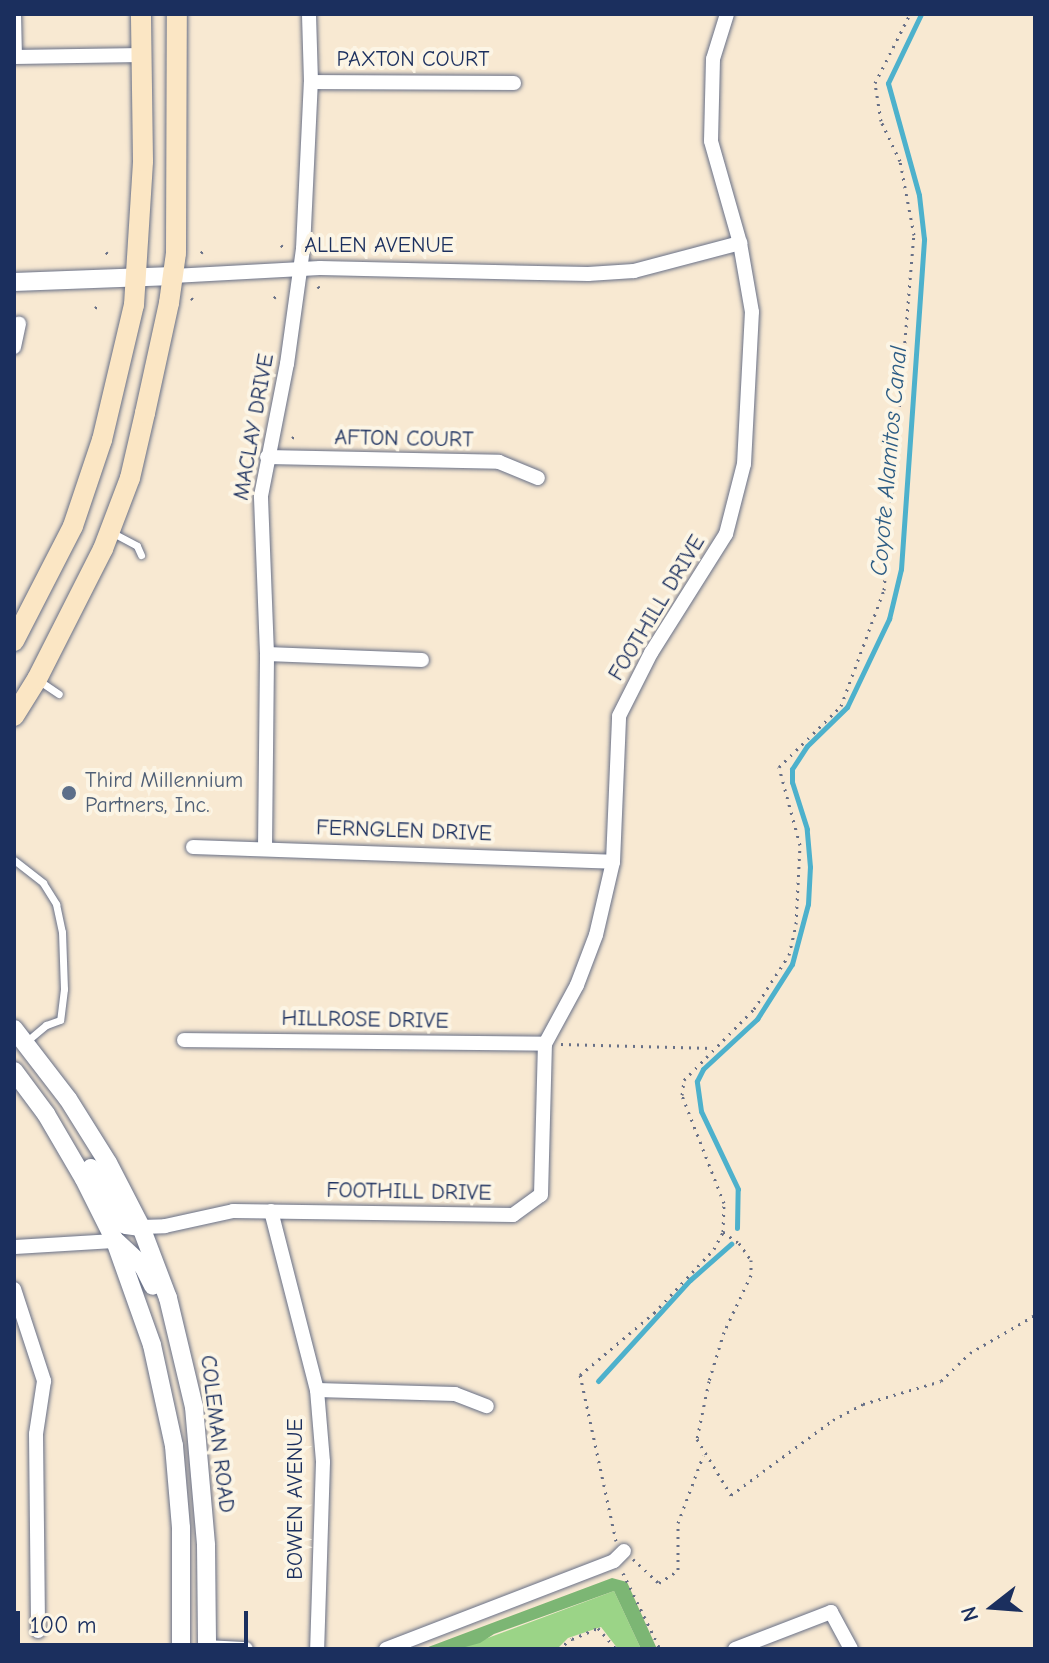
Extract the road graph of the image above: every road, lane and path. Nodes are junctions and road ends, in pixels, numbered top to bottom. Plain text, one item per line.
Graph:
1 (14, 14) edge
2 (141, 14) edge
3 (177, 14) edge
4 (309, 14) edge
5 (727, 14) edge
6 (910, 14) edge
7 (142, 55) junction
8 (15, 57) edge
9 (311, 82) junction
10 (514, 83) dead end
11 (740, 243) junction
12 (326, 245) dead end
13 (322, 249) dead end
14 (300, 269) junction
15 (173, 276) junction
16 (137, 279) junction
17 (14, 282) edge
18 (318, 286) dead end
19 (321, 291) dead end
20 (278, 294) dead end
21 (274, 298) dead end
22 (19, 324) dead end
23 (14, 347) edge
24 (297, 435) dead end
25 (292, 438) dead end
26 (267, 457) junction
27 (538, 478) dead end
28 (110, 531) junction
29 (141, 555) dead end
30 (14, 641) edge
31 (267, 654) junction
32 (422, 660) dead end
33 (37, 679) junction
34 (59, 694) dead end
35 (14, 716) edge
36 (193, 847) dead end
37 (265, 848) junction
38 (14, 860) edge
39 (613, 862) junction
40 (20, 1036) edge
41 (184, 1040) dead end
42 (545, 1044) junction
43 (716, 1048) junction
44 (14, 1071) edge
45 (46, 1114) junction
46 (271, 1211) junction
47 (141, 1227) junction
48 (723, 1232) junction
49 (115, 1241) junction
50 (14, 1247) edge
51 (14, 1289) edge
52 (168, 1298) junction
53 (1035, 1315) edge
54 (317, 1390) junction
55 (487, 1406) dead end
56 (703, 1454) junction
57 (618, 1550) junction
58 (38, 1631) dead end
59 (207, 1648) edge
60 (181, 1649) edge
61 (246, 1649) edge
62 (317, 1649) edge
63 (386, 1649) edge
64 (558, 1649) edge
65 (616, 1649) edge
66 (660, 1649) edge
67 (735, 1649) edge
68 (851, 1649) edge

1 - 8 street
2 - 7 main road
3 - 15 main road
4 - 9 street, MACLAY DRIVE
5 - 11 street, FOOTHILL DRIVE
6 - 43 path
7 - 8 street
7 - 16 main road
9 - 10 street, PAXTON COURT
9 - 14 street, MACLAY DRIVE
11 - 14 street, ALLEN AVENUE
11 - 39 street, FOOTHILL DRIVE
12 - 13 path
14 - 15 street, ALLEN AVENUE
14 - 26 street, MACLAY DRIVE
15 - 16 street, ALLEN AVENUE
15 - 28 main road
16 - 17 street, ALLEN AVENUE
16 - 30 main road
18 - 19 path
20 - 21 path
22 - 23 street
24 - 25 path
26 - 27 street, AFTON COURT
26 - 31 street, MACLAY DRIVE
28 - 29 lane
28 - 33 main road
31 - 32 street
31 - 37 street, MACLAY DRIVE
33 - 34 lane
33 - 35 main road
36 - 37 street, FERNGLEN DRIVE
37 - 39 street, FERNGLEN DRIVE
38 - 40 lane
39 - 42 street, FOOTHILL DRIVE
40 - 47 street, COLEMAN ROAD
41 - 42 street, HILLROSE DRIVE
42 - 43 path
42 - 46 street, FOOTHILL DRIVE
43 - 48 path
44 - 45 street, COLEMAN ROAD
45 - 47 street
45 - 49 street, COLEMAN ROAD
46 - 47 street, FOOTHILL DRIVE
46 - 54 street, BOWEN AVENUE
47 - 52 street, COLEMAN ROAD
48 - 56 path
48 - 57 path
49 - 50 street
49 - 52 street
49 - 60 street, COLEMAN ROAD
51 - 58 street
52 - 59 street, COLEMAN ROAD
53 - 56 path
54 - 55 street
54 - 62 street, BOWEN AVENUE
56 - 57 path
57 - 63 street
57 - 66 path
59 - 61 street
64 - 65 path
67 - 68 street

